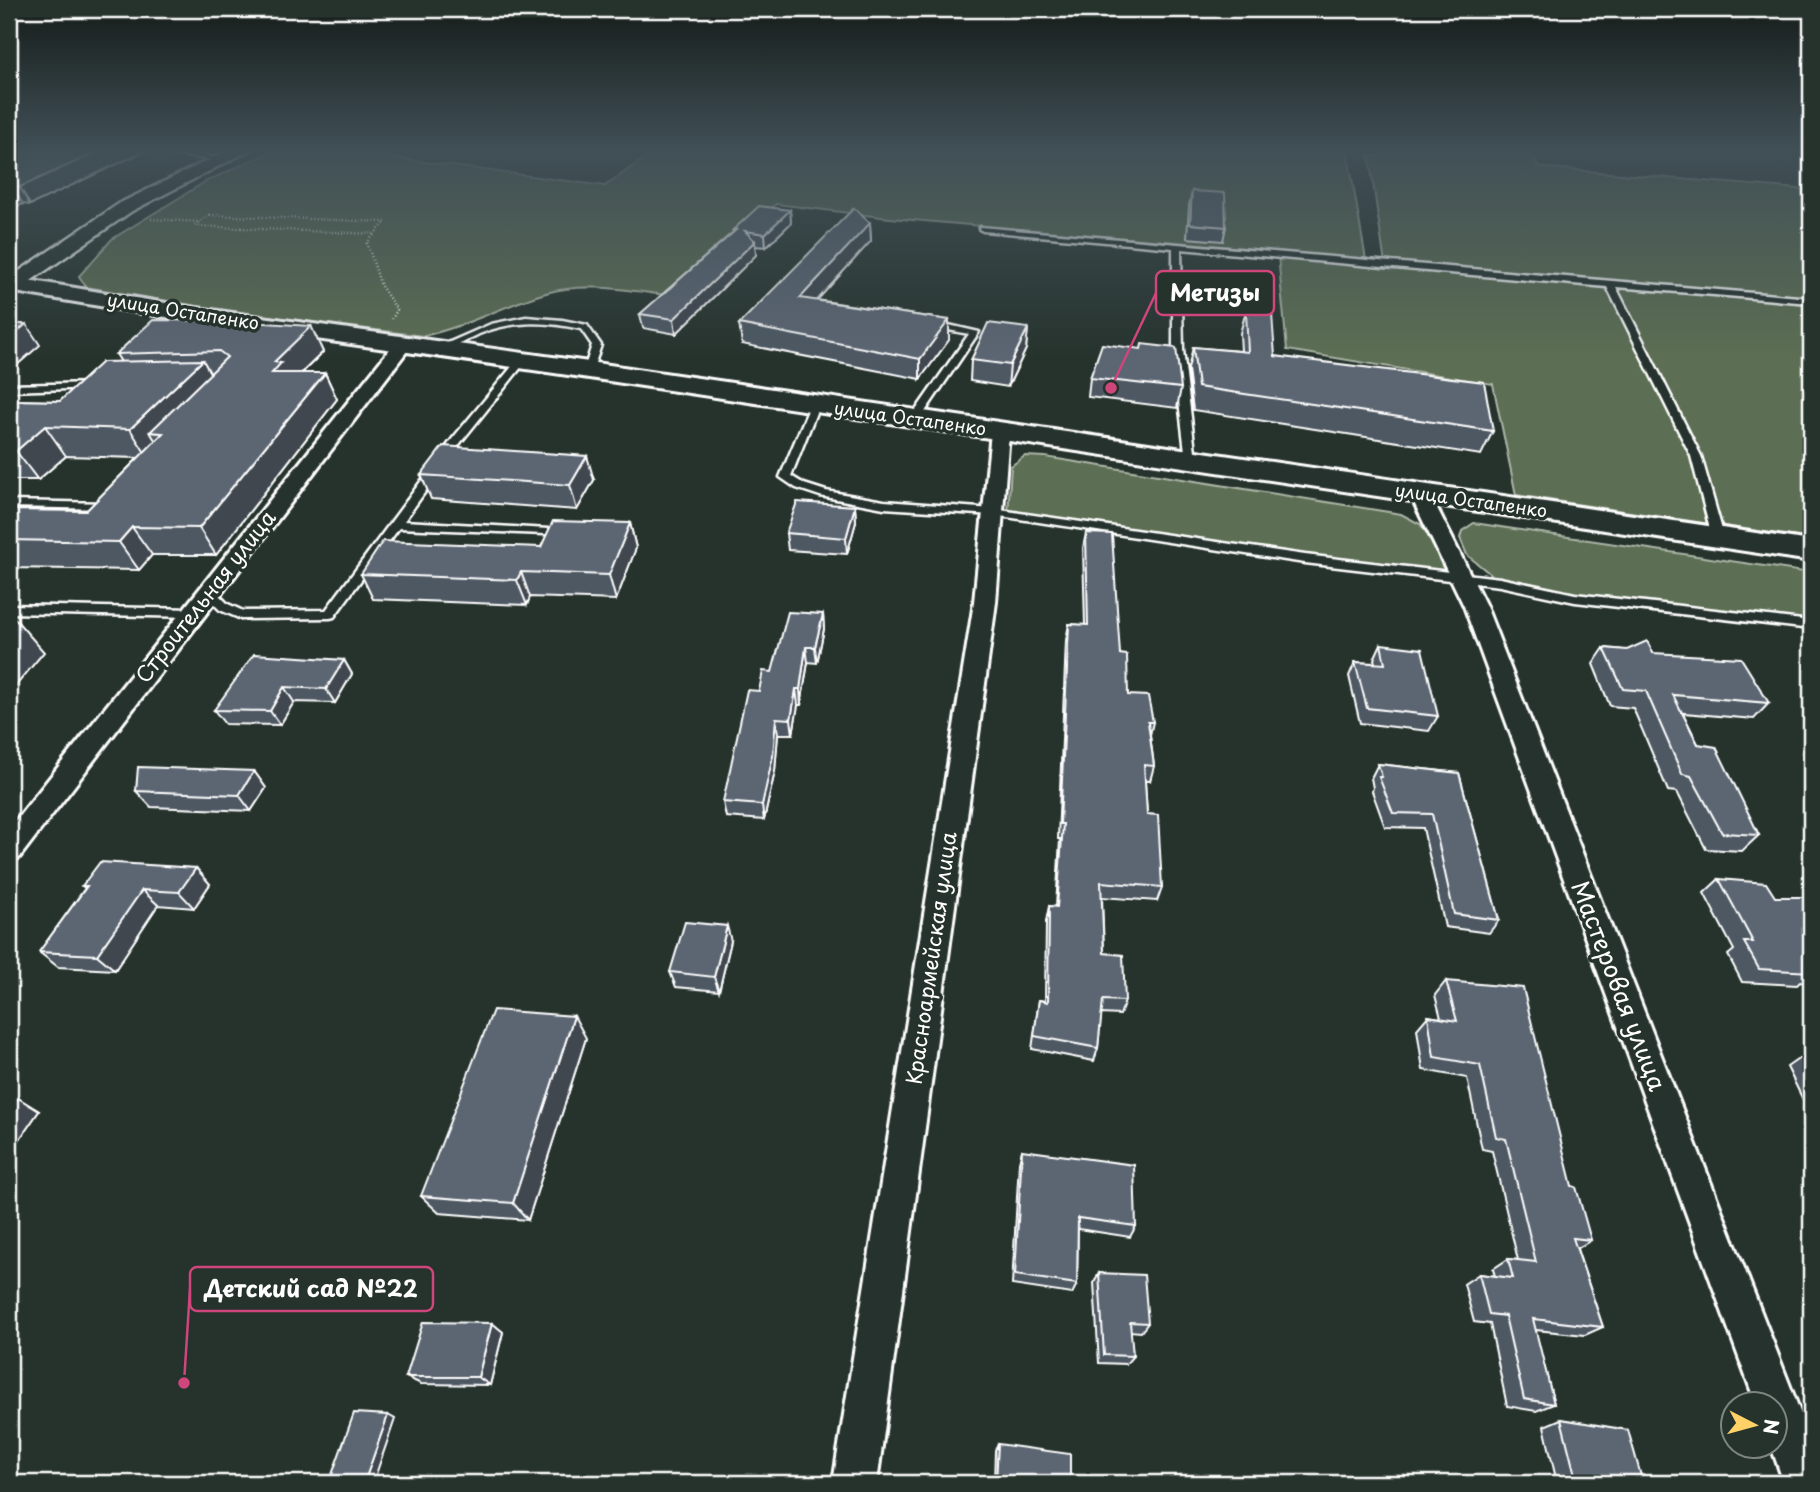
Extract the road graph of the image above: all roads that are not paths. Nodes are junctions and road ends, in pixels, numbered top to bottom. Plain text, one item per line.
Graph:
1 (109, 219) edge
2 (983, 229) dead end
3 (1177, 246) junction
4 (10, 285) edge
5 (1615, 285) junction
6 (1811, 302) edge
7 (922, 323) edge
8 (391, 342) junction
9 (439, 349) junction
10 (522, 360) junction
11 (590, 370) junction
12 (101, 386) edge
13 (9, 388) edge
14 (814, 405) junction
15 (914, 420) junction
16 (1000, 432) junction
17 (1191, 460) junction
18 (1419, 494) junction
19 (120, 496) edge
20 (9, 504) edge
21 (993, 512) junction
22 (396, 524) junction
23 (580, 534) edge
24 (1718, 537) junction
25 (1811, 551) edge
26 (1461, 579) junction
27 (209, 593) junction
28 (9, 609) edge
29 (194, 612) junction
30 (1811, 625) edge
31 (9, 850) edge
32 (855, 1483) edge
33 (1806, 1483) edge

1 - 4 street
2 - 3 lane
3 - 5 lane
3 - 17 lane
4 - 8 main road, улица Остапенко
5 - 6 lane
5 - 24 lane
7 - 15 lane
8 - 9 main road, улица Остапенко
8 - 27 street, Строительная улица
9 - 10 main road, улица Остапенко
9 - 11 lane
10 - 11 main road, улица Остапенко
10 - 22 lane
11 - 14 main road, улица Остапенко
12 - 13 lane
14 - 15 main road, улица Остапенко
14 - 21 lane
15 - 16 main road, улица Остапенко
16 - 17 main road, улица Остапенко
16 - 21 street, Красноармейская улица
17 - 18 main road, улица Остапенко
18 - 24 main road, улица Остапенко
18 - 26 street, Мастеровая улица
19 - 20 lane
21 - 26 lane
21 - 32 street, Красноармейская улица
22 - 23 lane
22 - 27 lane
24 - 25 main road, улица Остапенко
26 - 30 lane
26 - 33 street, Мастеровая улица
27 - 29 street, Строительная улица
28 - 29 lane
29 - 31 street, Строительная улица

